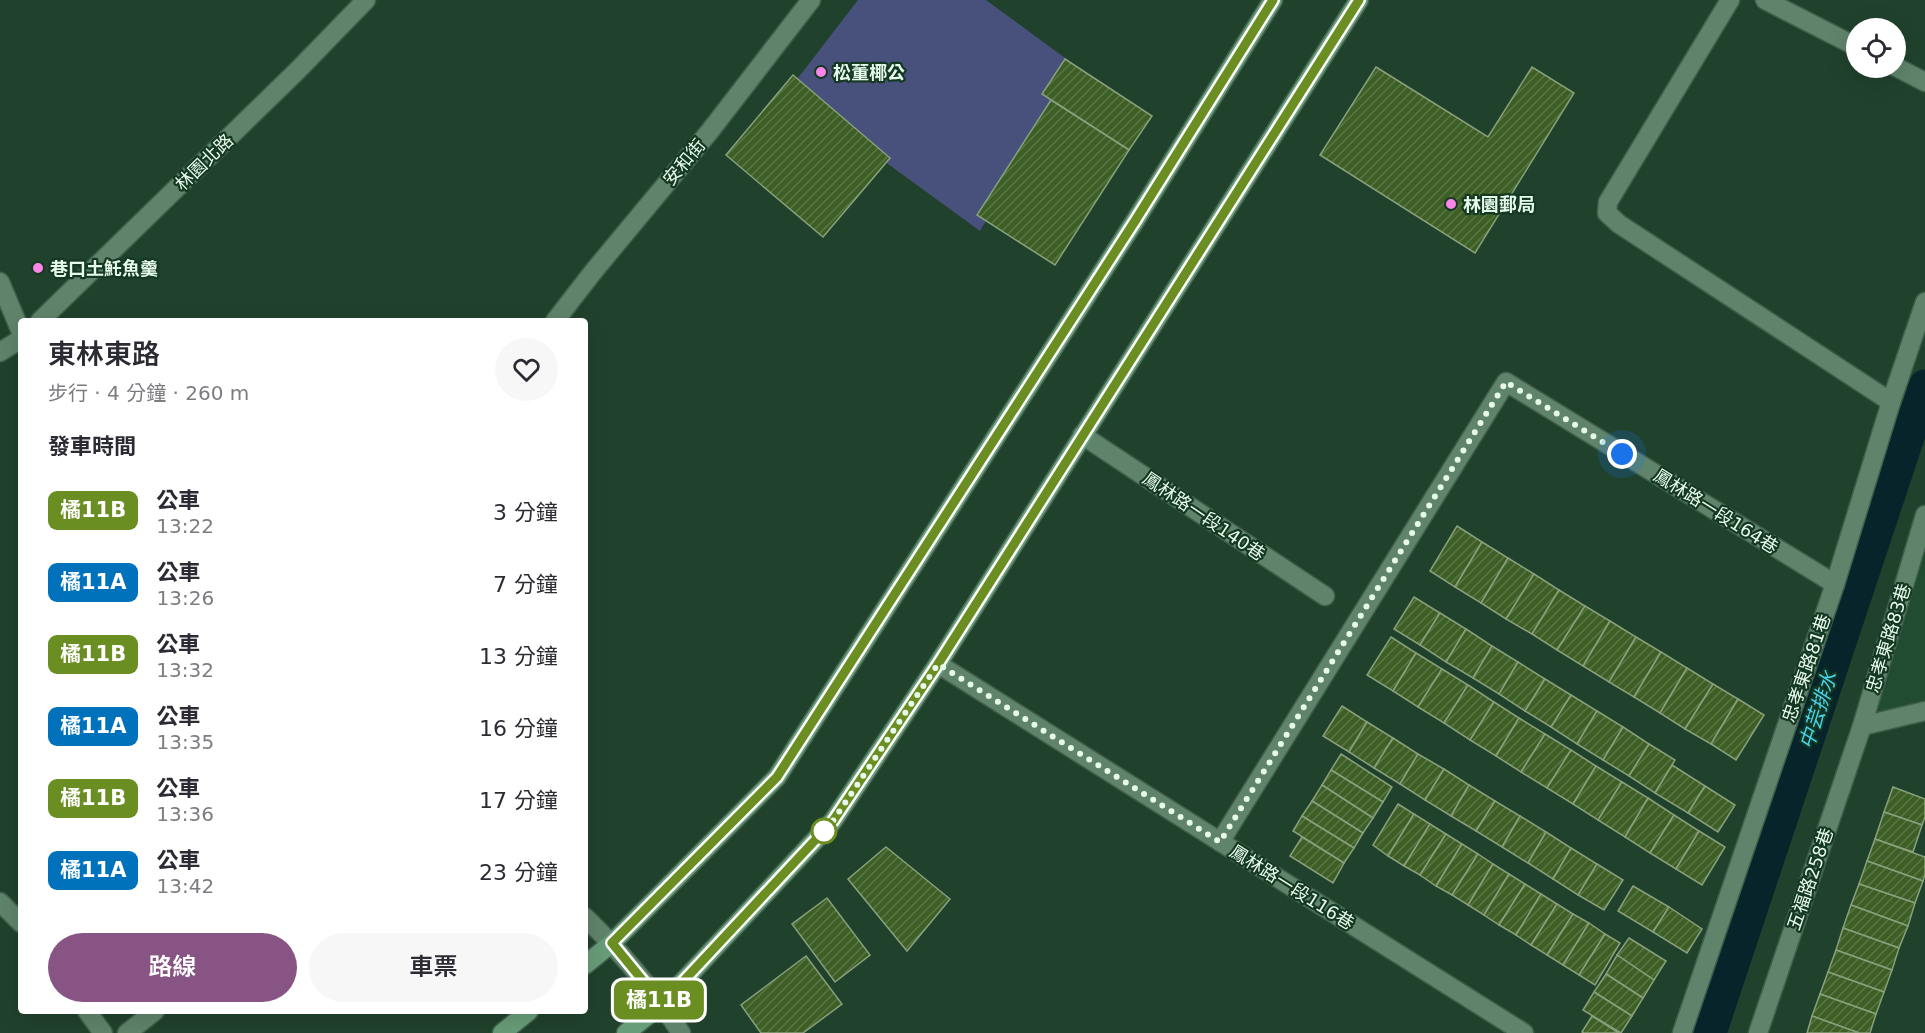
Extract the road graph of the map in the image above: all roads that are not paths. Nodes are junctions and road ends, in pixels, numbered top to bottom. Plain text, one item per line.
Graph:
1 (366, 0) edge
2 (811, 0) edge
3 (1273, 0) edge
4 (1359, 0) edge
5 (1730, 0) edge
6 (1765, 0) edge
7 (1846, 41) edge
8 (1906, 72) edge
9 (1925, 82) edge
10 (0, 282) edge
11 (1925, 302) edge
12 (43, 318) edge
13 (557, 318) edge
14 (18, 325) edge
15 (18, 341) edge
16 (0, 352) edge
17 (1891, 402) junction
18 (1082, 435) junction
19 (1925, 515) edge
20 (1835, 584) junction
21 (1325, 596) dead end
22 (938, 664) junction
23 (1925, 711) edge
24 (1862, 726) junction
25 (1220, 842) junction
26 (0, 902) edge
27 (18, 920) edge
28 (588, 920) edge
29 (612, 943) junction
30 (588, 963) edge
31 (662, 1004) junction
32 (89, 1014) edge
33 (151, 1014) edge
34 (525, 1014) edge
35 (103, 1033) edge
36 (127, 1033) edge
37 (502, 1033) edge
38 (626, 1033) edge
39 (681, 1033) edge
40 (1524, 1033) edge
41 (1682, 1033) edge
42 (1758, 1033) edge

1 - 12 street, 林園北路
2 - 13 street, 安和街
3 - 29 main road
4 - 18 main road
5 - 17 street
6 - 7 street
8 - 9 street
10 - 14 street
11 - 17 street, 忠孝東路81巷
15 - 16 street
17 - 20 street, 忠孝東路81巷
18 - 21 street, 鳳林路一段140巷
18 - 22 main road
19 - 24 street, 忠孝東路83巷
20 - 25 street, 鳳林路一段164巷
20 - 41 street, 忠孝東路81巷
22 - 25 street, 鳳林路一段116巷
22 - 31 main road
23 - 24 street
24 - 42 street, 五福路258巷
25 - 40 street, 鳳林路一段116巷
26 - 27 street
28 - 29 street
29 - 30 main road
29 - 31 street
31 - 38 main road
31 - 39 street
32 - 35 street
33 - 36 street
34 - 37 main road

